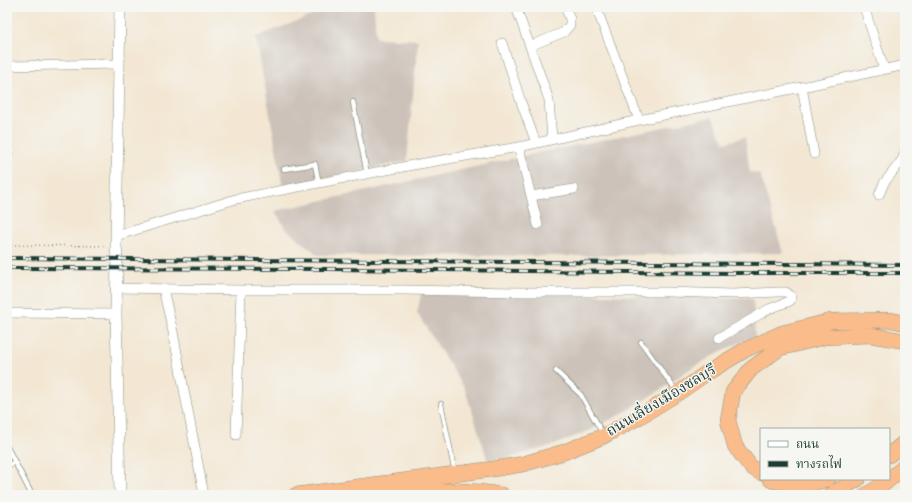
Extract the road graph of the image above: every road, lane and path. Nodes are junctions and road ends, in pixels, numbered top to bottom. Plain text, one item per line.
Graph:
1 (120, 7) edge
2 (516, 7) edge
3 (565, 7) edge
4 (596, 7) edge
5 (864, 7) edge
6 (502, 43) dead end
7 (530, 46) junction
8 (118, 64) junction
9 (7, 66) edge
10 (904, 67) edge
11 (884, 69) junction
12 (802, 87) junction
13 (353, 102) dead end
14 (639, 120) junction
15 (552, 139) junction
16 (536, 143) junction
17 (518, 146) junction
18 (905, 152) edge
19 (814, 154) dead end
20 (284, 169) dead end
21 (368, 174) junction
22 (319, 184) junction
23 (574, 189) dead end
24 (879, 195) dead end
25 (531, 196) junction
26 (538, 225) dead end
27 (116, 241) junction
28 (7, 245) edge
29 (117, 288) junction
30 (163, 289) junction
31 (241, 290) junction
32 (7, 313) edge
33 (116, 314) junction
34 (905, 323) edge
35 (719, 338) dead end
36 (905, 341) edge
37 (641, 342) dead end
38 (556, 370) dead end
39 (678, 393) junction
40 (441, 404) dead end
41 (236, 435) dead end
42 (604, 436) junction
43 (905, 441) edge
44 (7, 447) edge
45 (890, 448) edge
46 (890, 454) edge
47 (15, 462) junction
48 (7, 466) edge
49 (905, 466) edge
50 (760, 472) edge
51 (456, 474) junction
52 (890, 479) edge
53 (772, 480) edge
54 (824, 480) edge
55 (856, 480) edge
56 (889, 480) edge
57 (168, 494) edge
58 (30, 495) edge
59 (120, 495) edge
60 (157, 495) edge
61 (204, 495) edge
62 (296, 495) edge
63 (384, 495) edge
64 (502, 495) edge
65 (830, 495) edge
66 (866, 495) edge

1 - 8 street
2 - 7 street
3 - 7 street
4 - 14 street
5 - 11 street
6 - 16 street
7 - 15 street
8 - 9 street
8 - 27 street
10 - 11 street
11 - 12 street
12 - 14 street
12 - 19 street
13 - 21 lane
14 - 15 street
15 - 16 street
16 - 17 street
17 - 21 street
17 - 25 street
18 - 24 street
20 - 22 lane
21 - 22 street
22 - 27 street
23 - 25 street
25 - 26 street
27 - 28 path
27 - 29 street
29 - 30 street
29 - 33 street
30 - 31 street
30 - 61 street
31 - 35 street
31 - 41 street
32 - 33 street
33 - 59 street
34 - 39 highway, ถนนเลี่ยงเมืองชลบุรี
36 - 50 highway
37 - 39 lane
38 - 42 lane
39 - 42 highway, ถนนเลี่ยงเมืองชลบุรี
40 - 51 lane
42 - 51 highway, ถนนเลี่ยงเมืองชลบุรี
43 - 45 highway
43 - 46 highway
44 - 47 lane
47 - 48 lane
47 - 58 lane
49 - 52 highway
51 - 62 highway, ถนนเลี่ยงเมืองชลบุรี
53 - 54 highway
55 - 65 highway
56 - 66 highway
57 - 60 path
63 - 64 highway

